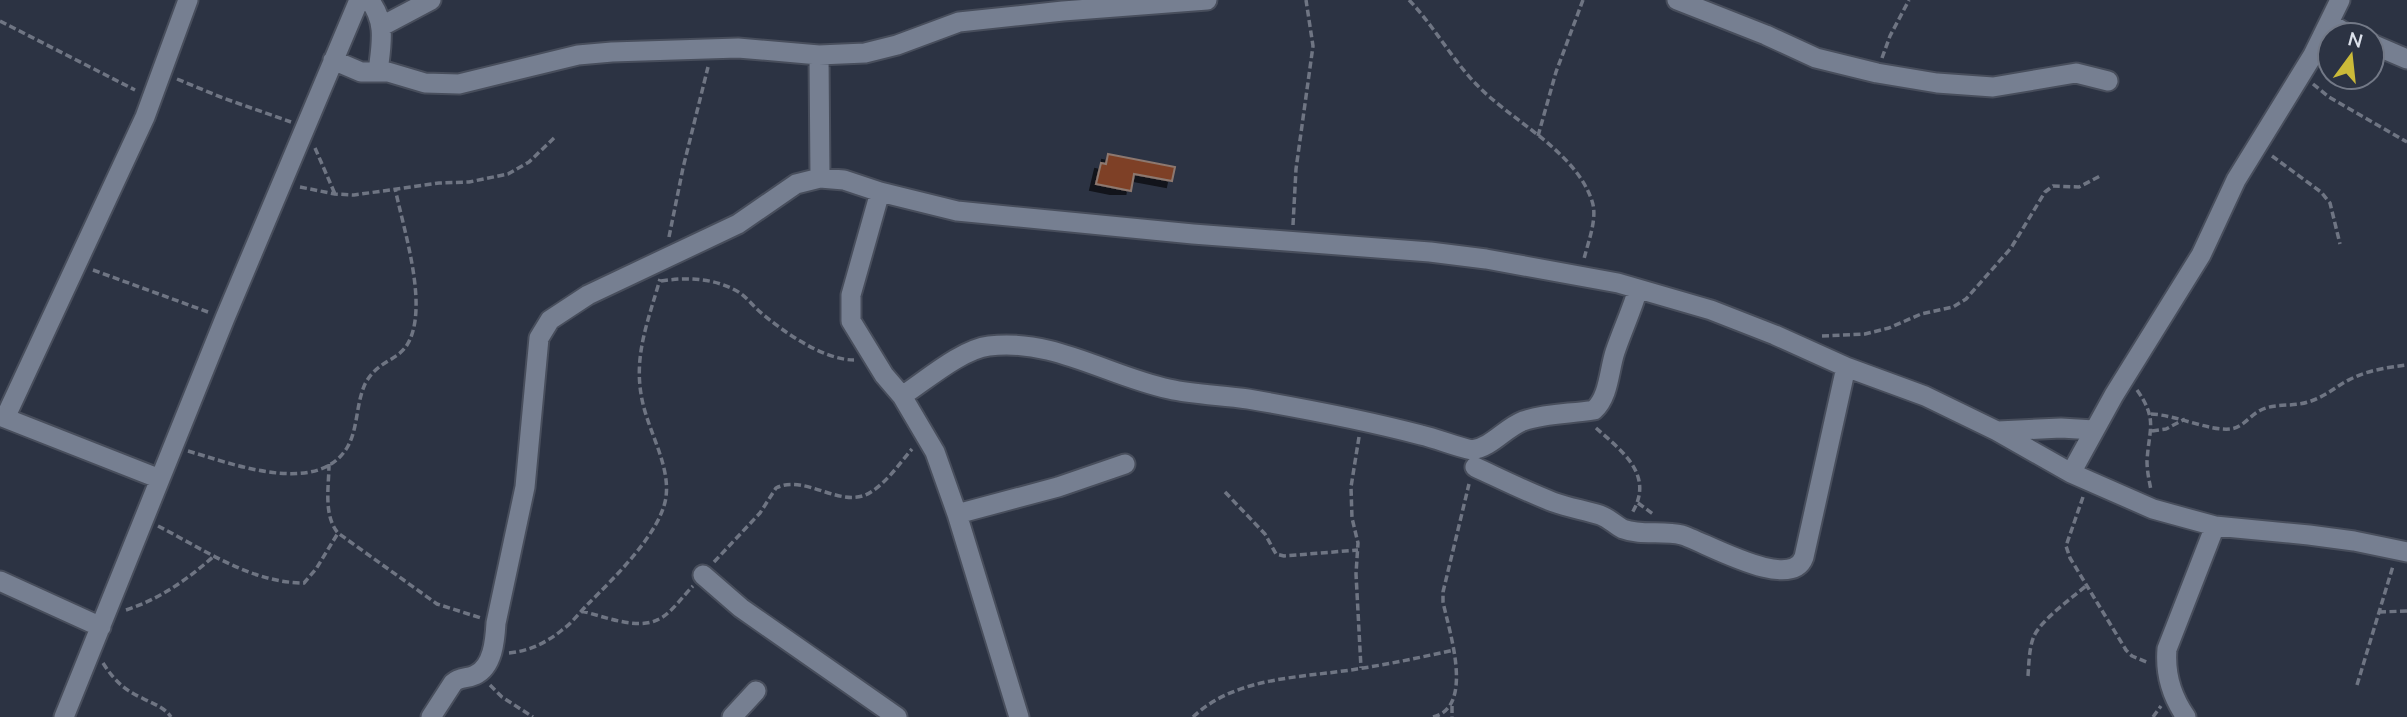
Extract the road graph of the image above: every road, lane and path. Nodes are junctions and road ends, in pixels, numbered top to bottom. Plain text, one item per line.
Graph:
1 (188, 0) edge
2 (431, 0) edge
3 (1207, 0) edge
4 (1306, 0) edge
5 (1409, 0) edge
6 (1583, 0) edge
7 (1677, 0) edge
8 (1909, 0) edge
9 (2340, 0) edge
10 (356, 2) edge
11 (0, 21) edge
12 (2330, 21) edge
13 (382, 26) junction
14 (2316, 46) edge
15 (712, 49) junction
16 (2386, 50) edge
17 (819, 55) junction
18 (2407, 59) edge
19 (333, 60) junction
20 (160, 72) junction
21 (378, 72) junction
22 (1877, 73) junction
23 (2300, 75) junction
24 (2108, 80) dead end
25 (151, 98) junction
26 (305, 126) junction
27 (1538, 136) junction
28 (554, 138) dead end
29 (2407, 142) edge
30 (2256, 144) junction
31 (2100, 176) dead end
32 (820, 178) junction
33 (281, 183) junction
34 (395, 188) junction
35 (880, 192) junction
36 (335, 194) junction
37 (1292, 241) junction
38 (2340, 244) dead end
39 (664, 260) junction
40 (78, 265) junction
41 (1581, 274) junction
42 (659, 282) junction
43 (1639, 289) junction
44 (225, 318) junction
45 (1821, 336) dead end
46 (871, 356) junction
47 (2407, 365) edge
48 (1846, 367) junction
49 (2127, 373) junction
50 (902, 397) junction
51 (1578, 412) junction
52 (2151, 414) junction
53 (3, 417) edge
54 (2185, 419) junction
55 (1362, 421) junction
56 (2094, 430) junction
57 (1997, 431) junction
58 (2151, 432) junction
59 (925, 433) junction
60 (173, 446) junction
61 (329, 464) junction
62 (1125, 464) dead end
63 (1475, 467) joint
64 (2080, 476) junction
65 (160, 479) junction
66 (1226, 492) dead end
67 (2153, 509) junction
68 (957, 514) junction
69 (144, 518) junction
70 (2215, 526) junction
71 (1622, 528) junction
72 (338, 533) junction
73 (1357, 551) junction
74 (2402, 551) edge
75 (214, 556) junction
76 (703, 575) junction
77 (0, 581) edge
78 (2087, 584) junction
79 (581, 611) junction
80 (2407, 611) edge
81 (2379, 612) junction
82 (103, 622) junction
83 (496, 623) junction
84 (93, 647) junction
85 (1454, 650) junction
86 (502, 654) dead end
87 (2166, 662) junction
88 (1361, 668) junction
89 (478, 674) junction
90 (2028, 676) dead end
91 (2357, 684) dead end
92 (756, 691) dead end
93 (1452, 704) junction
94 (64, 717) edge
95 (171, 717) edge
96 (431, 717) edge
97 (533, 717) edge
98 (732, 717) edge
99 (897, 717) edge
100 (1019, 717) edge
101 (1193, 717) edge
102 (1433, 717) edge
103 (1452, 717) edge
104 (2186, 717) edge

1 - 20 street
2 - 13 street
3 - 17 street
4 - 37 path
5 - 27 path
6 - 27 path
7 - 22 street
8 - 22 path
9 - 12 street
10 - 13 street
10 - 19 street
11 - 25 path
13 - 21 street
14 - 23 street
15 - 17 street
15 - 21 street
15 - 39 path
16 - 18 street
17 - 32 street
19 - 21 street
19 - 26 street
20 - 25 street
20 - 26 path
22 - 24 street
23 - 29 path
23 - 30 street
25 - 40 street
26 - 33 street
26 - 36 path
27 - 41 path
28 - 34 path
30 - 38 path
30 - 49 street
31 - 45 path
32 - 35 street
32 - 39 street
33 - 36 path
33 - 44 street
34 - 36 path
34 - 61 path
35 - 37 street
35 - 46 street
37 - 41 street
39 - 42 path
39 - 83 street
40 - 44 path
40 - 53 street
41 - 43 street
42 - 46 path
42 - 79 path
43 - 48 street
43 - 51 street
44 - 60 street
46 - 50 street
47 - 54 path
48 - 57 street
48 - 71 street
49 - 52 path
49 - 56 street
50 - 55 street
50 - 59 street
51 - 55 street
51 - 71 path
52 - 54 path
52 - 58 path
53 - 65 street
54 - 58 path
55 - 73 path
56 - 57 street
56 - 64 street
57 - 64 street
58 - 67 path
59 - 68 street
59 - 76 path
60 - 61 path
60 - 65 street
61 - 72 path
62 - 68 street
63 - 71 street
63 - 85 path
64 - 67 street
64 - 78 path
65 - 69 street
66 - 73 path
67 - 70 street
68 - 100 street
69 - 75 path
69 - 82 street
70 - 74 street
70 - 87 street
72 - 75 path
72 - 83 path
73 - 88 path
74 - 81 path
75 - 82 path
76 - 79 path
76 - 99 street
77 - 82 street
78 - 87 path
78 - 90 path
79 - 86 path
80 - 81 path
81 - 91 path
82 - 84 street
83 - 89 street
84 - 94 street
84 - 95 path
85 - 88 path
85 - 93 path
87 - 104 street
88 - 101 path
89 - 96 street
89 - 97 path
92 - 98 street
93 - 102 path
93 - 103 path

